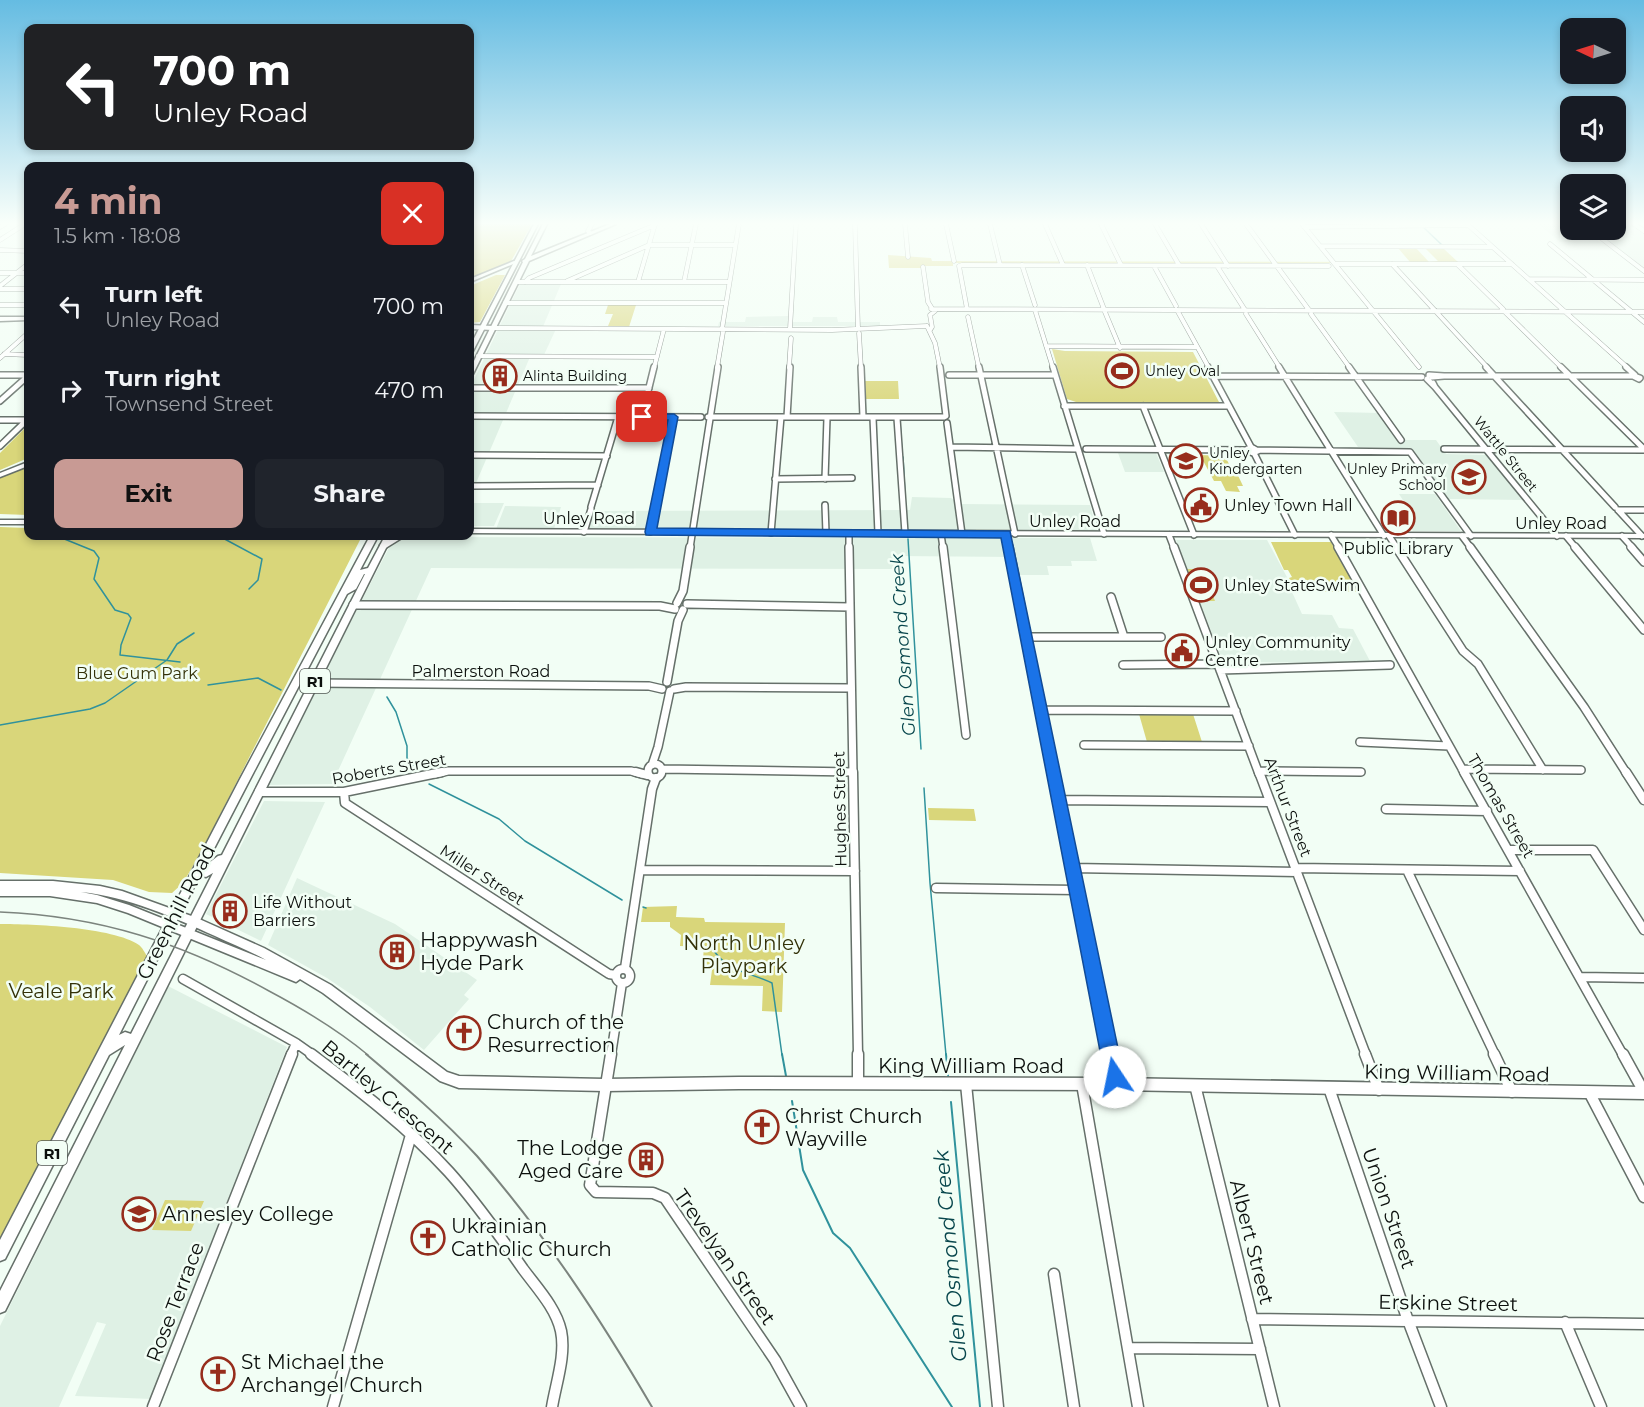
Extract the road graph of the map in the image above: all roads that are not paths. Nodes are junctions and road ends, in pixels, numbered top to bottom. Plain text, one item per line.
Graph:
1 (501, 290) edge
2 (512, 290) edge
3 (728, 290) edge
4 (792, 290) edge
5 (857, 290) edge
6 (926, 290) edge
7 (963, 290) edge
8 (1029, 290) edge
9 (1097, 290) edge
10 (1166, 290) edge
11 (1232, 290) edge
12 (1293, 290) edge
13 (1356, 290) edge
14 (1416, 290) edge
15 (1483, 290) edge
16 (1540, 290) edge
17 (1605, 290) edge
18 (494, 303) junction
19 (505, 303) junction
20 (726, 303) junction
21 (0, 305) edge
22 (24, 305) edge
23 (1035, 308) junction
24 (1176, 308) junction
25 (967, 309) junction
26 (933, 310) junction
27 (1503, 310) junction
28 (1105, 311) junction
29 (1374, 311) junction
30 (1436, 311) junction
31 (1563, 311) junction
32 (1246, 312) junction
33 (1310, 312) junction
34 (1631, 312) junction
35 (1644, 312) edge
36 (968, 317) dead end
37 (24, 320) edge
38 (1, 321) edge
39 (1644, 322) edge
40 (474, 328) edge
41 (481, 328) junction
42 (493, 328) junction
43 (928, 328) junction
44 (664, 329) junction
45 (790, 329) junction
46 (722, 331) junction
47 (858, 331) junction
48 (474, 335) edge
49 (24, 337) edge
50 (476, 338) junction
51 (791, 338) dead end
52 (474, 342) edge
53 (485, 344) junction
54 (1046, 346) junction
55 (474, 347) edge
56 (1197, 347) junction
57 (1120, 348) junction
58 (24, 355) edge
59 (2, 356) edge
60 (478, 356) junction
61 (657, 357) junction
62 (474, 365) edge
63 (0, 375) edge
64 (949, 375) dead end
65 (982, 375) junction
66 (1055, 375) junction
67 (24, 376) edge
68 (1212, 376) junction
69 (1285, 376) junction
70 (1356, 376) junction
71 (1426, 376) junction
72 (1569, 376) junction
73 (1497, 377) junction
74 (1637, 377) edge
75 (24, 380) edge
76 (1644, 384) edge
77 (474, 388) edge
78 (649, 388) junction
79 (0, 401) edge
80 (1064, 406) junction
81 (1143, 406) junction
82 (1228, 406) junction
83 (474, 416) edge
84 (618, 417) junction
85 (642, 417) junction
86 (674, 417) junction
87 (705, 417) junction
88 (784, 417) junction
89 (863, 417) junction
90 (873, 417) junction
91 (826, 418) junction
92 (897, 418) junction
93 (0, 420) edge
94 (24, 420) edge
95 (946, 420) junction
96 (24, 424) edge
97 (1401, 440) dead end
98 (0, 446) edge
99 (951, 447) junction
100 (1160, 448) junction
101 (1248, 448) junction
102 (997, 449) junction
103 (1077, 449) junction
104 (1086, 449) dead end
105 (1444, 449) dead end
106 (1331, 450) junction
107 (1487, 450) junction
108 (1564, 450) junction
109 (1644, 450) edge
110 (1256, 451) junction
111 (474, 455) edge
112 (607, 456) junction
113 (24, 464) edge
114 (0, 474) edge
115 (775, 478) junction
116 (852, 478) dead end
117 (825, 479) junction
118 (474, 486) edge
119 (598, 486) junction
120 (825, 505) dead end
121 (1617, 508) junction
122 (1644, 510) edge
123 (0, 522) edge
124 (24, 522) edge
125 (474, 531) edge
126 (584, 532) junction
127 (650, 532) junction
128 (692, 532) junction
129 (771, 533) junction
130 (826, 533) junction
131 (849, 533) junction
132 (878, 533) junction
133 (905, 533) junction
134 (941, 534) junction
135 (962, 534) junction
136 (1006, 534) junction
137 (1015, 534) junction
138 (1104, 534) junction
139 (1169, 535) junction
140 (1194, 535) junction
141 (1294, 535) junction
142 (1331, 535) junction
143 (1386, 536) junction
144 (1462, 536) junction
145 (1471, 536) junction
146 (1557, 536) junction
147 (1566, 536) junction
148 (1622, 536) junction
149 (1643, 536) edge
150 (364, 540) edge
151 (372, 540) edge
152 (386, 540) edge
153 (395, 540) edge
154 (382, 548) junction
155 (366, 549) junction
156 (1644, 561) edge
157 (371, 570) junction
158 (341, 597) junction
159 (1111, 597) dead end
160 (353, 605) junction
161 (681, 606) junction
162 (850, 607) junction
163 (1644, 630) edge
164 (1027, 637) junction
165 (1124, 637) junction
166 (1161, 637) dead end
167 (1123, 665) dead end
168 (1390, 665) dead end
169 (1219, 667) junction
170 (314, 684) junction
171 (668, 686) junction
172 (851, 688) junction
173 (1042, 710) junction
174 (1236, 711) junction
175 (295, 722) junction
176 (271, 730) junction
177 (966, 735) dead end
178 (1360, 742) dead end
179 (1084, 745) dead end
180 (1249, 746) junction
181 (1449, 746) junction
182 (1462, 769) junction
183 (1543, 770) junction
184 (1581, 770) dead end
185 (1258, 771) junction
186 (655, 772) junction
187 (853, 772) junction
188 (1361, 772) dead end
189 (243, 782) junction
190 (259, 792) junction
191 (344, 792) junction
192 (1060, 800) junction
193 (1644, 800) edge
194 (1270, 802) junction
195 (1386, 809) dead end
196 (1487, 811) junction
197 (1509, 850) junction
198 (228, 853) junction
199 (200, 866) junction
200 (1073, 868) junction
201 (640, 870) junction
202 (1296, 870) junction
203 (1407, 870) junction
204 (855, 871) junction
205 (1520, 871) junction
206 (0, 885) edge
207 (936, 888) dead end
208 (1078, 891) junction
209 (0, 892) edge
210 (176, 914) junction
211 (170, 926) junction
212 (190, 927) junction
213 (1644, 930) edge
214 (625, 968) junction
215 (615, 975) junction
216 (1580, 977) junction
217 (1644, 978) edge
218 (183, 979) dead end
219 (622, 983) junction
220 (132, 1041) junction
221 (296, 1042) junction
222 (105, 1052) junction
223 (858, 1083) junction
224 (966, 1084) junction
225 (1082, 1084) junction
226 (1116, 1084) junction
227 (605, 1085) junction
228 (1195, 1085) junction
229 (1329, 1088) junction
230 (1379, 1090) junction
231 (1512, 1092) junction
232 (1589, 1092) junction
233 (1644, 1093) edge
234 (411, 1135) junction
235 (1644, 1197) edge
236 (0, 1254) edge
237 (1054, 1274) dead end
238 (0, 1306) edge
239 (1252, 1319) junction
240 (1408, 1320) junction
241 (1565, 1322) junction
242 (1644, 1324) edge
243 (1128, 1348) junction
244 (1260, 1349) junction
245 (153, 1407) edge
246 (333, 1407) edge
247 (552, 1407) edge
248 (801, 1407) edge
249 (998, 1407) edge
250 (1074, 1407) edge
251 (1138, 1407) edge
252 (1274, 1407) edge
253 (1441, 1407) edge
254 (1601, 1407) edge

1 - 18 highway
2 - 19 highway
3 - 20 street
4 - 45 street
5 - 47 street
6 - 26 street
7 - 25 street
8 - 23 street
9 - 28 street
10 - 24 street
11 - 32 street
12 - 33 street
13 - 29 street, Wattle Street
14 - 30 street
15 - 27 street
16 - 31 street
17 - 34 street
18 - 19 highway
18 - 41 highway
19 - 20 street
19 - 42 highway
20 - 46 street
21 - 22 street
23 - 25 street
23 - 28 street
23 - 54 street
24 - 28 street
24 - 32 street
24 - 56 street
25 - 26 street
26 - 43 street
27 - 30 street
27 - 31 street
27 - 72 street
28 - 57 street
29 - 30 street
29 - 33 street
29 - 71 street, Wattle Street
30 - 73 street
31 - 34 street
31 - 74 street
32 - 33 street
32 - 69 street
33 - 70 street
34 - 35 street
34 - 39 street
36 - 65 street
37 - 38 main road
40 - 41 main road
41 - 42 main road
41 - 50 highway
42 - 44 street
42 - 53 highway
43 - 47 street
43 - 95 street
44 - 46 street
44 - 61 street
45 - 46 street
45 - 47 street
46 - 87 street
47 - 89 street
48 - 50 highway
49 - 59 street
50 - 52 highway
51 - 88 street
53 - 55 highway
53 - 60 highway
54 - 57 street
54 - 66 street
56 - 57 street
56 - 68 street
58 - 59 street
60 - 61 street
60 - 62 highway
61 - 78 street
63 - 67 street
64 - 65 street
65 - 66 street
65 - 102 street
66 - 80 street
68 - 69 street
68 - 82 street
69 - 70 street
69 - 106 street
70 - 71 street
70 - 97 street
71 - 73 street
71 - 107 street, Wattle Street
72 - 73 street
72 - 74 street
72 - 109 street
73 - 108 street
74 - 76 street
75 - 79 street
77 - 78 street
78 - 85 street
80 - 81 street
80 - 103 street
81 - 82 street
81 - 100 street
82 - 101 street
83 - 84 street
84 - 85 street
84 - 112 street
85 - 86 street
86 - 87 street
86 - 127 street
87 - 88 street
87 - 128 street
88 - 91 street
88 - 115 street
89 - 90 street
89 - 91 street
90 - 92 street
90 - 132 street
91 - 117 street
92 - 95 street
92 - 133 street
93 - 94 street
95 - 99 street
96 - 98 street
99 - 102 street
99 - 135 street
100 - 101 street
100 - 104 street
100 - 140 street
101 - 110 street
102 - 103 street
102 - 137 street
103 - 138 street
105 - 107 street
106 - 110 street
106 - 143 street
106 - 145 street
107 - 108 street
107 - 146 street, Wattle Street
108 - 109 street
108 - 121 street
110 - 141 street
111 - 112 street
112 - 119 street
113 - 114 main road
115 - 117 street
115 - 129 street
116 - 117 street
118 - 119 street
119 - 126 street
120 - 130 street
121 - 122 street
121 - 149 street
123 - 124 main road
125 - 126 main road, Unley Road
126 - 127 main road, Unley Road
127 - 128 main road, Unley Road
128 - 129 main road, Unley Road
128 - 161 street
129 - 130 main road, Unley Road
130 - 131 main road, Unley Road
131 - 132 main road, Unley Road
131 - 162 street, Hughes Street
132 - 133 main road, Unley Road
133 - 134 main road, Unley Road
134 - 135 main road, Unley Road
134 - 177 street
135 - 136 main road, Unley Road
136 - 137 main road, Unley Road
136 - 164 street
137 - 138 main road, Unley Road
138 - 139 main road, Unley Road
139 - 140 main road, Unley Road
139 - 169 street, Arthur Street
140 - 141 main road, Unley Road
141 - 142 main road, Unley Road
142 - 143 main road, Unley Road
142 - 181 street, Thomas Street
143 - 144 main road, Unley Road
143 - 183 street
144 - 145 main road, Unley Road
144 - 193 street
145 - 146 main road, Unley Road
146 - 147 main road, Unley Road
147 - 148 main road, Unley Road
147 - 163 street
148 - 149 main road, Unley Road
148 - 156 street
150 - 155 highway
151 - 155 highway, Greenhill Road / R1
152 - 154 highway, Greenhill Road / R1
153 - 154 main road
154 - 157 highway, Greenhill Road / R1
155 - 158 highway, Greenhill Road / R1
157 - 158 highway
157 - 160 highway, Greenhill Road / R1
158 - 176 highway, Greenhill Road / R1
159 - 165 street
160 - 161 street
160 - 170 highway, Greenhill Road / R1
161 - 162 street
161 - 171 street
162 - 172 street, Hughes Street
164 - 165 street
164 - 173 street
165 - 166 street
167 - 169 street
168 - 169 street
169 - 174 street, Arthur Street
170 - 171 street, Palmerston Road
170 - 175 highway, Greenhill Road / R1
171 - 172 street, Palmerston Road
171 - 186 street
172 - 187 street, Hughes Street
173 - 174 street
173 - 192 street
174 - 180 street, Arthur Street
175 - 176 highway
175 - 190 highway, Greenhill Road / R1
176 - 189 highway, Greenhill Road / R1
178 - 181 street
179 - 180 street
180 - 185 street, Arthur Street
181 - 182 street, Thomas Street
182 - 183 street
182 - 196 street, Thomas Street
183 - 184 street
185 - 188 street
185 - 194 street, Arthur Street
186 - 187 street, Roberts Street
186 - 191 street, Roberts Street
186 - 201 street
187 - 204 street, Hughes Street
189 - 190 highway
189 - 199 highway, Greenhill Road / R1
190 - 191 street, Roberts Street
190 - 198 highway, Greenhill Road / R1
191 - 215 street, Miller Street
192 - 194 street
192 - 200 street
194 - 202 street, Arthur Street
195 - 196 street
196 - 197 street, Thomas Street
197 - 205 street, Thomas Street
197 - 213 street
198 - 199 highway
198 - 212 highway, Greenhill Road / R1
199 - 210 highway, Greenhill Road / R1
200 - 202 street
200 - 208 street
201 - 204 street
201 - 214 street
202 - 203 street
202 - 230 street, Arthur Street
203 - 205 street
203 - 231 street
204 - 223 street, Hughes Street
205 - 216 street, Thomas Street
206 - 210 main road, King William Road
207 - 208 street
208 - 226 street
209 - 211 main road, King William Road
210 - 211 highway, Greenhill Road / R1
210 - 212 main road, King William Road
211 - 212 main road, King William Road
211 - 222 highway, Greenhill Road / R1
212 - 220 highway, Greenhill Road / R1
212 - 227 main road, King William Road
214 - 215 street
214 - 219 street
215 - 219 street
216 - 217 street
216 - 233 street, Thomas Street
218 - 221 street, Bartley Crescent
219 - 227 street
220 - 222 highway
220 - 238 highway, Greenhill Road / R1
221 - 234 street, Bartley Crescent
221 - 245 street, Rose Terrace
222 - 236 highway, Greenhill Road / R1
223 - 224 main road, King William Road
223 - 227 main road, King William Road
224 - 225 main road, King William Road
224 - 249 street
225 - 226 main road, King William Road
225 - 243 street
226 - 228 main road, King William Road
227 - 248 street, Trevelyan Street
228 - 229 main road, King William Road
228 - 239 street, Albert Street
229 - 230 main road, King William Road
229 - 240 street, Union Street
230 - 231 main road, King William Road
231 - 232 main road, King William Road
232 - 233 main road, King William Road
232 - 235 street
234 - 246 street
234 - 247 street, Bartley Crescent
237 - 250 street
239 - 240 street, Erskine Street
239 - 244 street, Albert Street
240 - 241 street, Erskine Street
240 - 253 street, Union Street
241 - 242 street, Erskine Street
241 - 254 street
243 - 244 street
243 - 251 street
244 - 252 street, Albert Street

